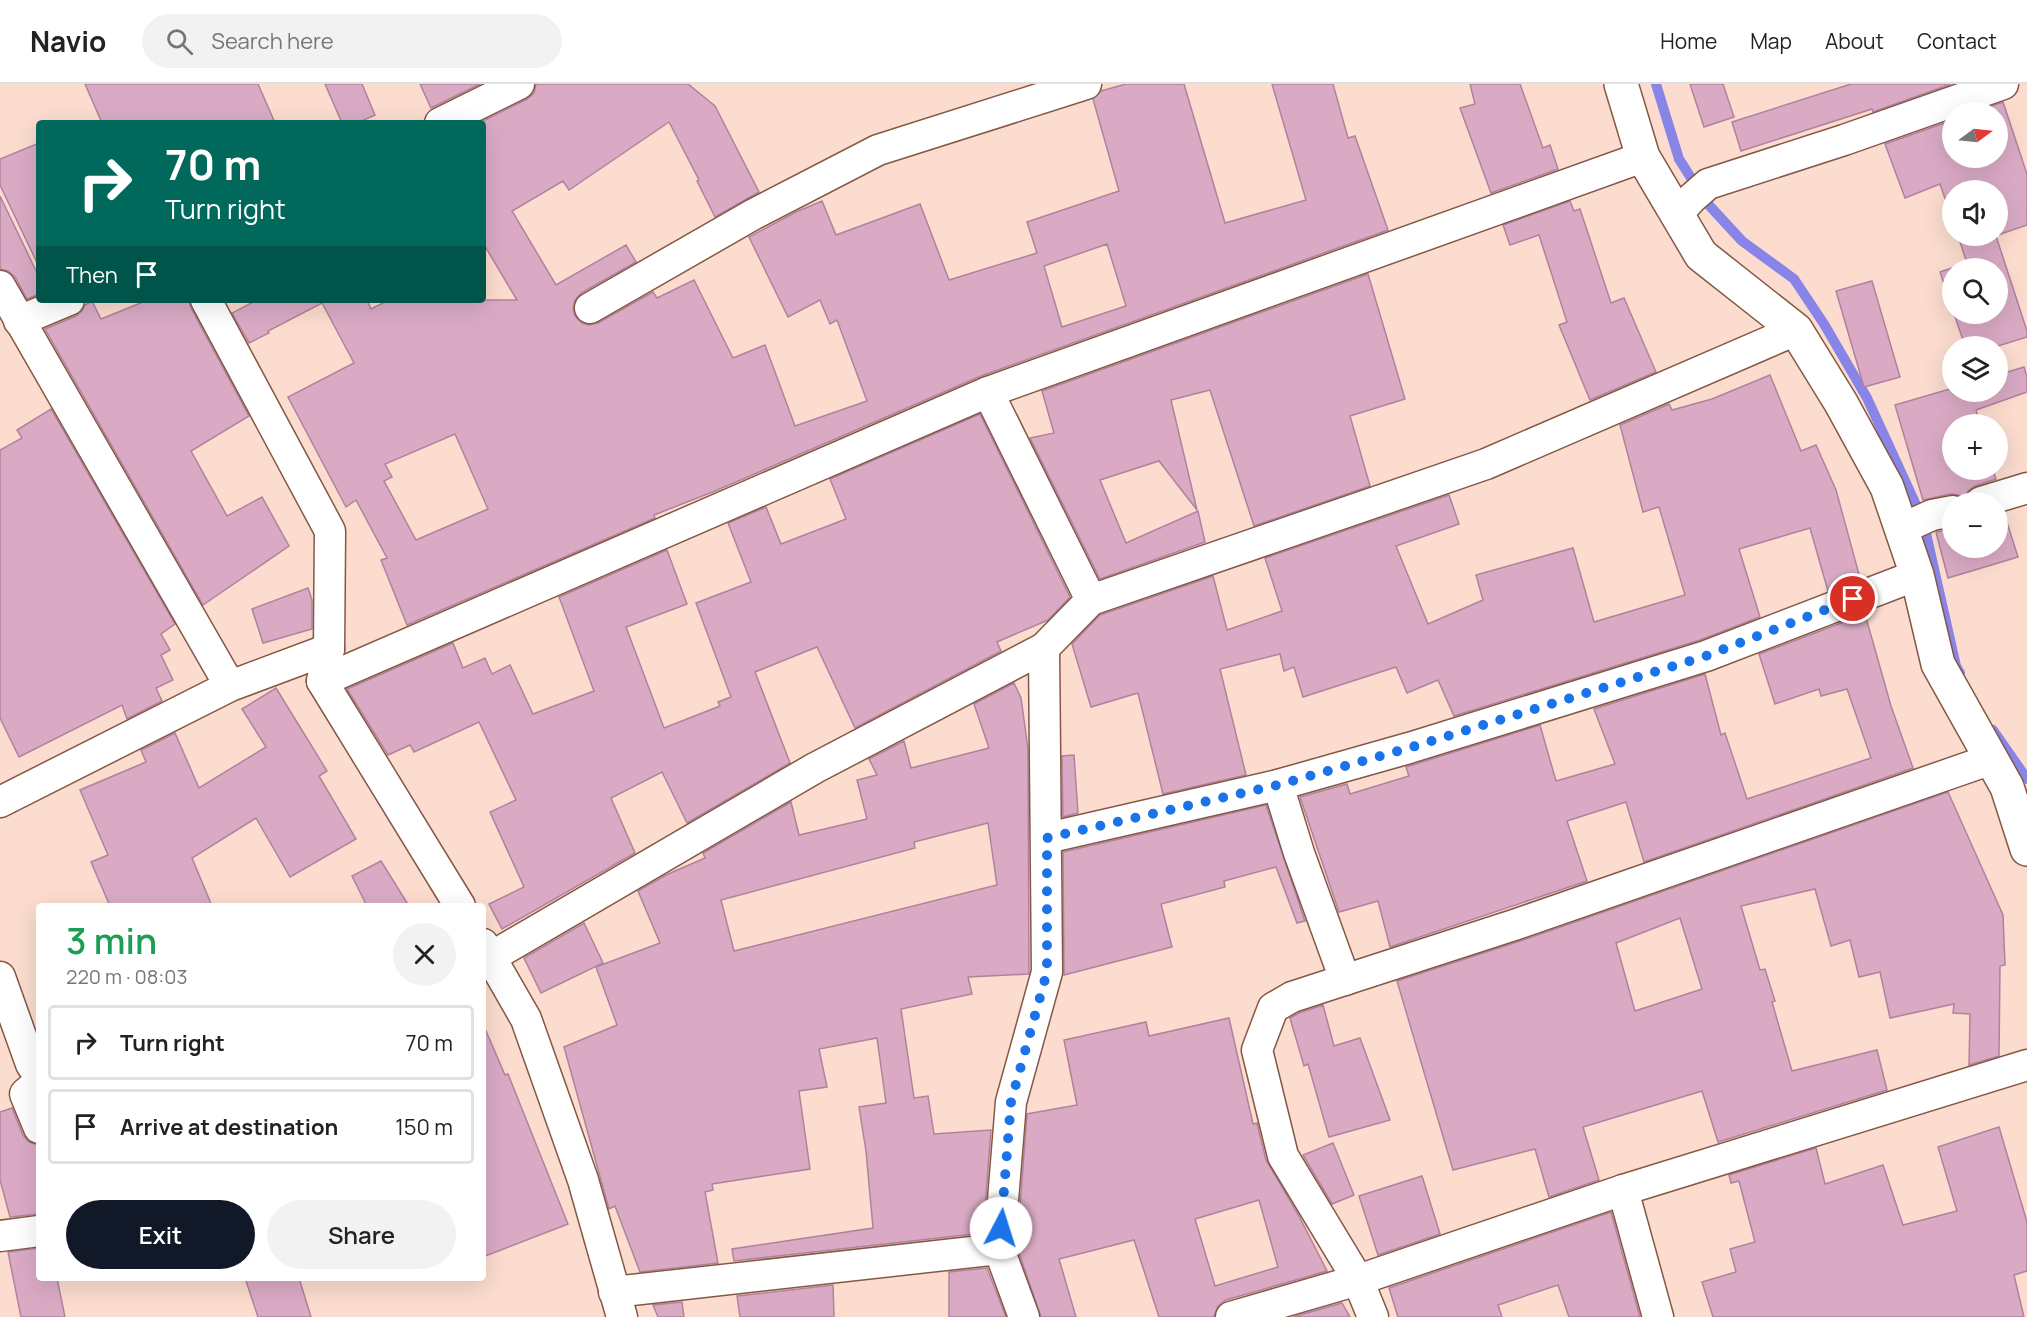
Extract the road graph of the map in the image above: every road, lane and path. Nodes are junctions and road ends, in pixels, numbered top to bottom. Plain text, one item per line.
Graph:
1 (519, 84) edge
2 (1086, 84) edge
3 (1622, 84) edge
4 (2003, 84) edge
5 (447, 120) edge
6 (1643, 157) junction
7 (1678, 213) junction
8 (0, 286) edge
9 (62, 303) edge
10 (208, 303) edge
11 (590, 308) dead end
12 (19, 321) junction
13 (1796, 330) junction
14 (988, 392) junction
15 (2027, 488) edge
16 (2008, 494) edge
17 (1925, 519) edge
18 (1917, 575) junction
19 (1091, 600) junction
20 (1044, 648) junction
21 (328, 649) junction
22 (322, 681) junction
23 (230, 686) junction
24 (1992, 759) junction
25 (1278, 785) junction
26 (0, 802) edge
27 (1047, 838) junction
28 (2027, 849) edge
29 (458, 903) edge
30 (487, 950) edge
31 (0, 977) edge
32 (1345, 980) junction
33 (2027, 1065) edge
34 (36, 1072) edge
35 (36, 1085) edge
36 (36, 1121) edge
37 (1623, 1190) junction
38 (36, 1231) edge
39 (0, 1236) edge
40 (999, 1249) junction
41 (1358, 1280) junction
42 (618, 1305) edge
43 (1024, 1317) edge
44 (1231, 1317) edge
45 (1373, 1317) edge
46 (1658, 1317) edge

1 - 5 street
2 - 11 street
3 - 6 street
4 - 7 street
6 - 7 street
6 - 14 street
7 - 13 street
8 - 12 street
9 - 12 street
10 - 21 street
12 - 23 street
13 - 17 street
13 - 19 street
14 - 19 street
14 - 22 street
15 - 16 street
17 - 18 street
18 - 24 street
18 - 25 street
19 - 20 street
20 - 27 street
20 - 30 street
21 - 22 street
21 - 23 street
22 - 29 street
23 - 26 street
24 - 28 street
24 - 32 street
25 - 27 street
25 - 32 street
27 - 40 street
30 - 42 street
31 - 34 street
32 - 41 street
33 - 37 street
35 - 36 street
37 - 41 street
37 - 46 street
38 - 39 street
40 - 42 street
40 - 43 street
41 - 44 street
41 - 45 street

